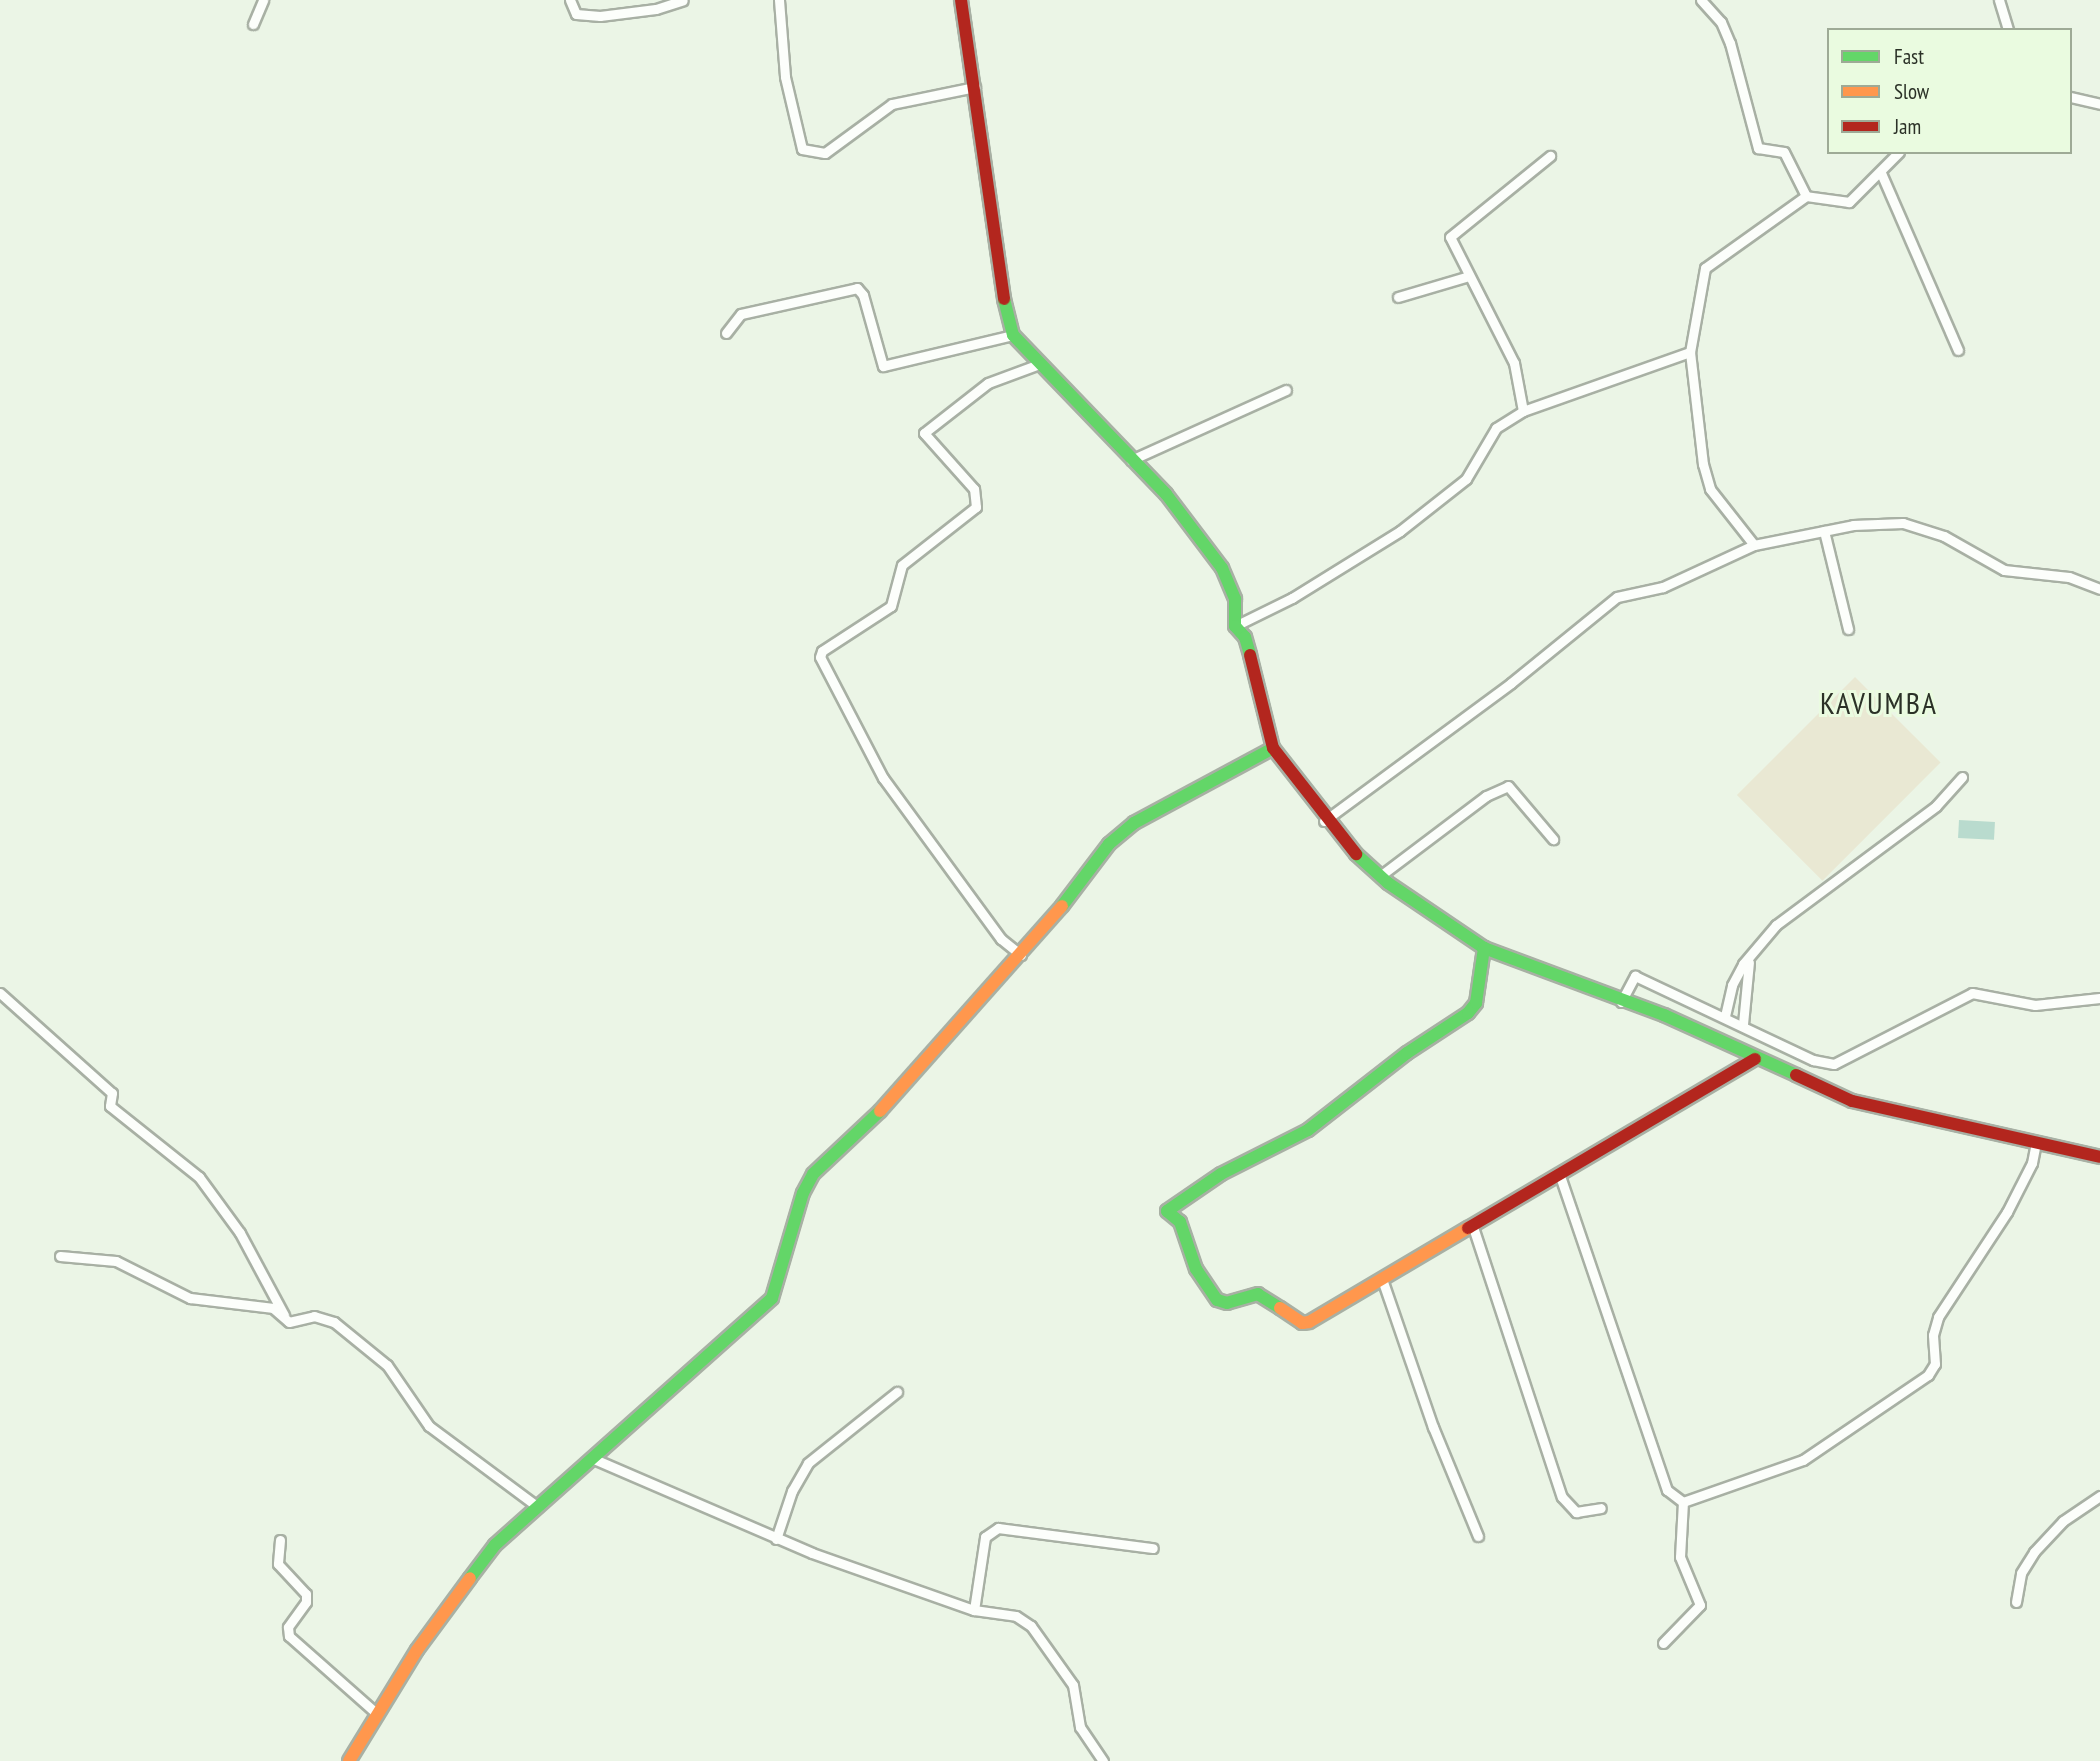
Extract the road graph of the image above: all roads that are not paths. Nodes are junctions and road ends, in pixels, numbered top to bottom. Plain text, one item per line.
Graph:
1 (263, 0) edge
2 (570, 0) edge
3 (683, 0) edge
4 (779, 0) edge
5 (961, 0) edge
6 (1700, 0) edge
7 (2000, 0) edge
8 (253, 24) dead end
9 (2007, 28) edge
10 (975, 87) junction
11 (2072, 97) edge
12 (2100, 104) edge
13 (1897, 154) edge
14 (1550, 156) dead end
15 (1881, 173) junction
16 (1806, 196) junction
17 (1469, 276) junction
18 (1398, 297) dead end
19 (726, 333) dead end
20 (1013, 335) junction
21 (1958, 350) dead end
22 (1690, 352) junction
23 (1039, 364) junction
24 (1286, 390) dead end
25 (1522, 411) junction
26 (1131, 460) junction
27 (1824, 531) junction
28 (1754, 545) junction
29 (2100, 589) edge
30 (1235, 626) junction
31 (1848, 629) dead end
32 (1273, 748) junction
33 (1962, 776) dead end
34 (1324, 821) junction
35 (1553, 839) dead end
36 (1380, 876) junction
37 (1484, 948) junction
38 (1752, 953) junction
39 (1021, 956) junction
40 (0, 993) edge
41 (2100, 998) edge
42 (1621, 1002) junction
43 (1725, 1016) junction
44 (1743, 1024) junction
45 (1755, 1059) junction
46 (2036, 1143) junction
47 (2100, 1157) edge
48 (1559, 1173) junction
49 (1472, 1224) junction
50 (60, 1256) dead end
51 (1382, 1279) junction
52 (289, 1322) junction
53 (897, 1392) dead end
54 (594, 1459) junction
55 (2100, 1496) edge
56 (1683, 1502) junction
57 (538, 1507) junction
58 (1601, 1508) dead end
59 (1478, 1536) dead end
60 (776, 1539) junction
61 (280, 1540) dead end
62 (1153, 1548) dead end
63 (2016, 1602) dead end
64 (974, 1610) junction
65 (1663, 1643) dead end
66 (375, 1712) junction
67 (349, 1761) edge
68 (1102, 1761) edge

1 - 8 street
2 - 3 street
4 - 10 street
5 - 10 street
6 - 16 street
7 - 9 street
10 - 20 street
11 - 12 street
13 - 15 street
14 - 17 street
15 - 16 street
15 - 21 street
16 - 22 street
17 - 18 street
17 - 25 street
19 - 20 street
20 - 23 street
22 - 25 street
22 - 28 street
23 - 26 street
23 - 39 street
24 - 26 street
25 - 30 street
26 - 30 street
27 - 28 street
27 - 29 street
27 - 31 street
28 - 34 street
30 - 32 street
32 - 34 street
32 - 39 street
33 - 38 street
34 - 36 street
35 - 36 street
36 - 37 street
37 - 42 street
37 - 51 street
38 - 43 street
38 - 44 street
39 - 54 street
40 - 52 street
41 - 44 street
42 - 43 street
42 - 45 street
43 - 44 street
45 - 46 street
45 - 48 street
46 - 47 street
46 - 56 street
48 - 49 street
48 - 56 street
49 - 51 street
49 - 58 street
50 - 52 street
51 - 59 street
52 - 57 street
53 - 60 street
54 - 57 street
54 - 60 street
55 - 63 street
56 - 65 street
57 - 66 street
60 - 64 street
61 - 66 street
62 - 64 street
64 - 68 street
66 - 67 street

